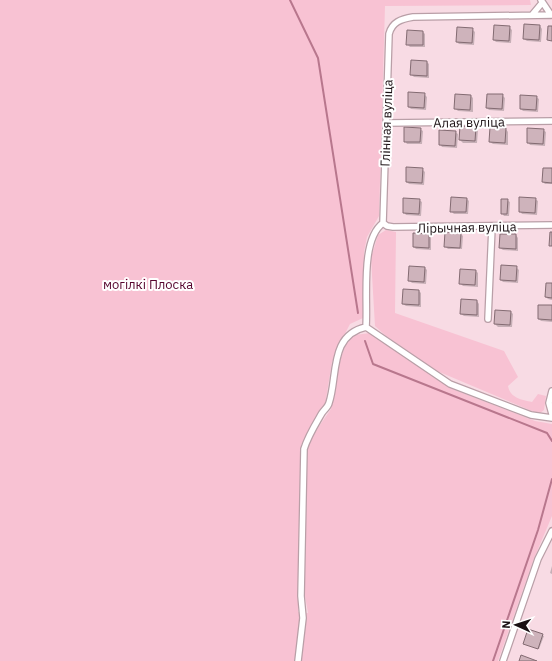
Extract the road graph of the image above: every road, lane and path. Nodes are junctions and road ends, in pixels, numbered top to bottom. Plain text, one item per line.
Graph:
1 (541, 1) edge
2 (532, 15) junction
3 (552, 15) edge
4 (552, 121) edge
5 (387, 124) junction
6 (383, 223) junction
7 (552, 225) edge
8 (492, 227) junction
9 (488, 319) dead end
10 (366, 327) junction
11 (552, 391) edge
12 (552, 414) edge
13 (552, 418) edge
14 (552, 531) edge
15 (298, 661) edge
16 (503, 661) edge

1 - 2 street
1 - 3 street
2 - 3 street
2 - 5 street, Глінная вуліца
4 - 5 street, Алая вуліца
5 - 6 street, Глінная вуліца
6 - 8 street, Лірычная вуліца
6 - 10 street
7 - 8 street, Лірычная вуліца
8 - 9 street
10 - 13 street
10 - 15 street
11 - 12 street
14 - 16 street

